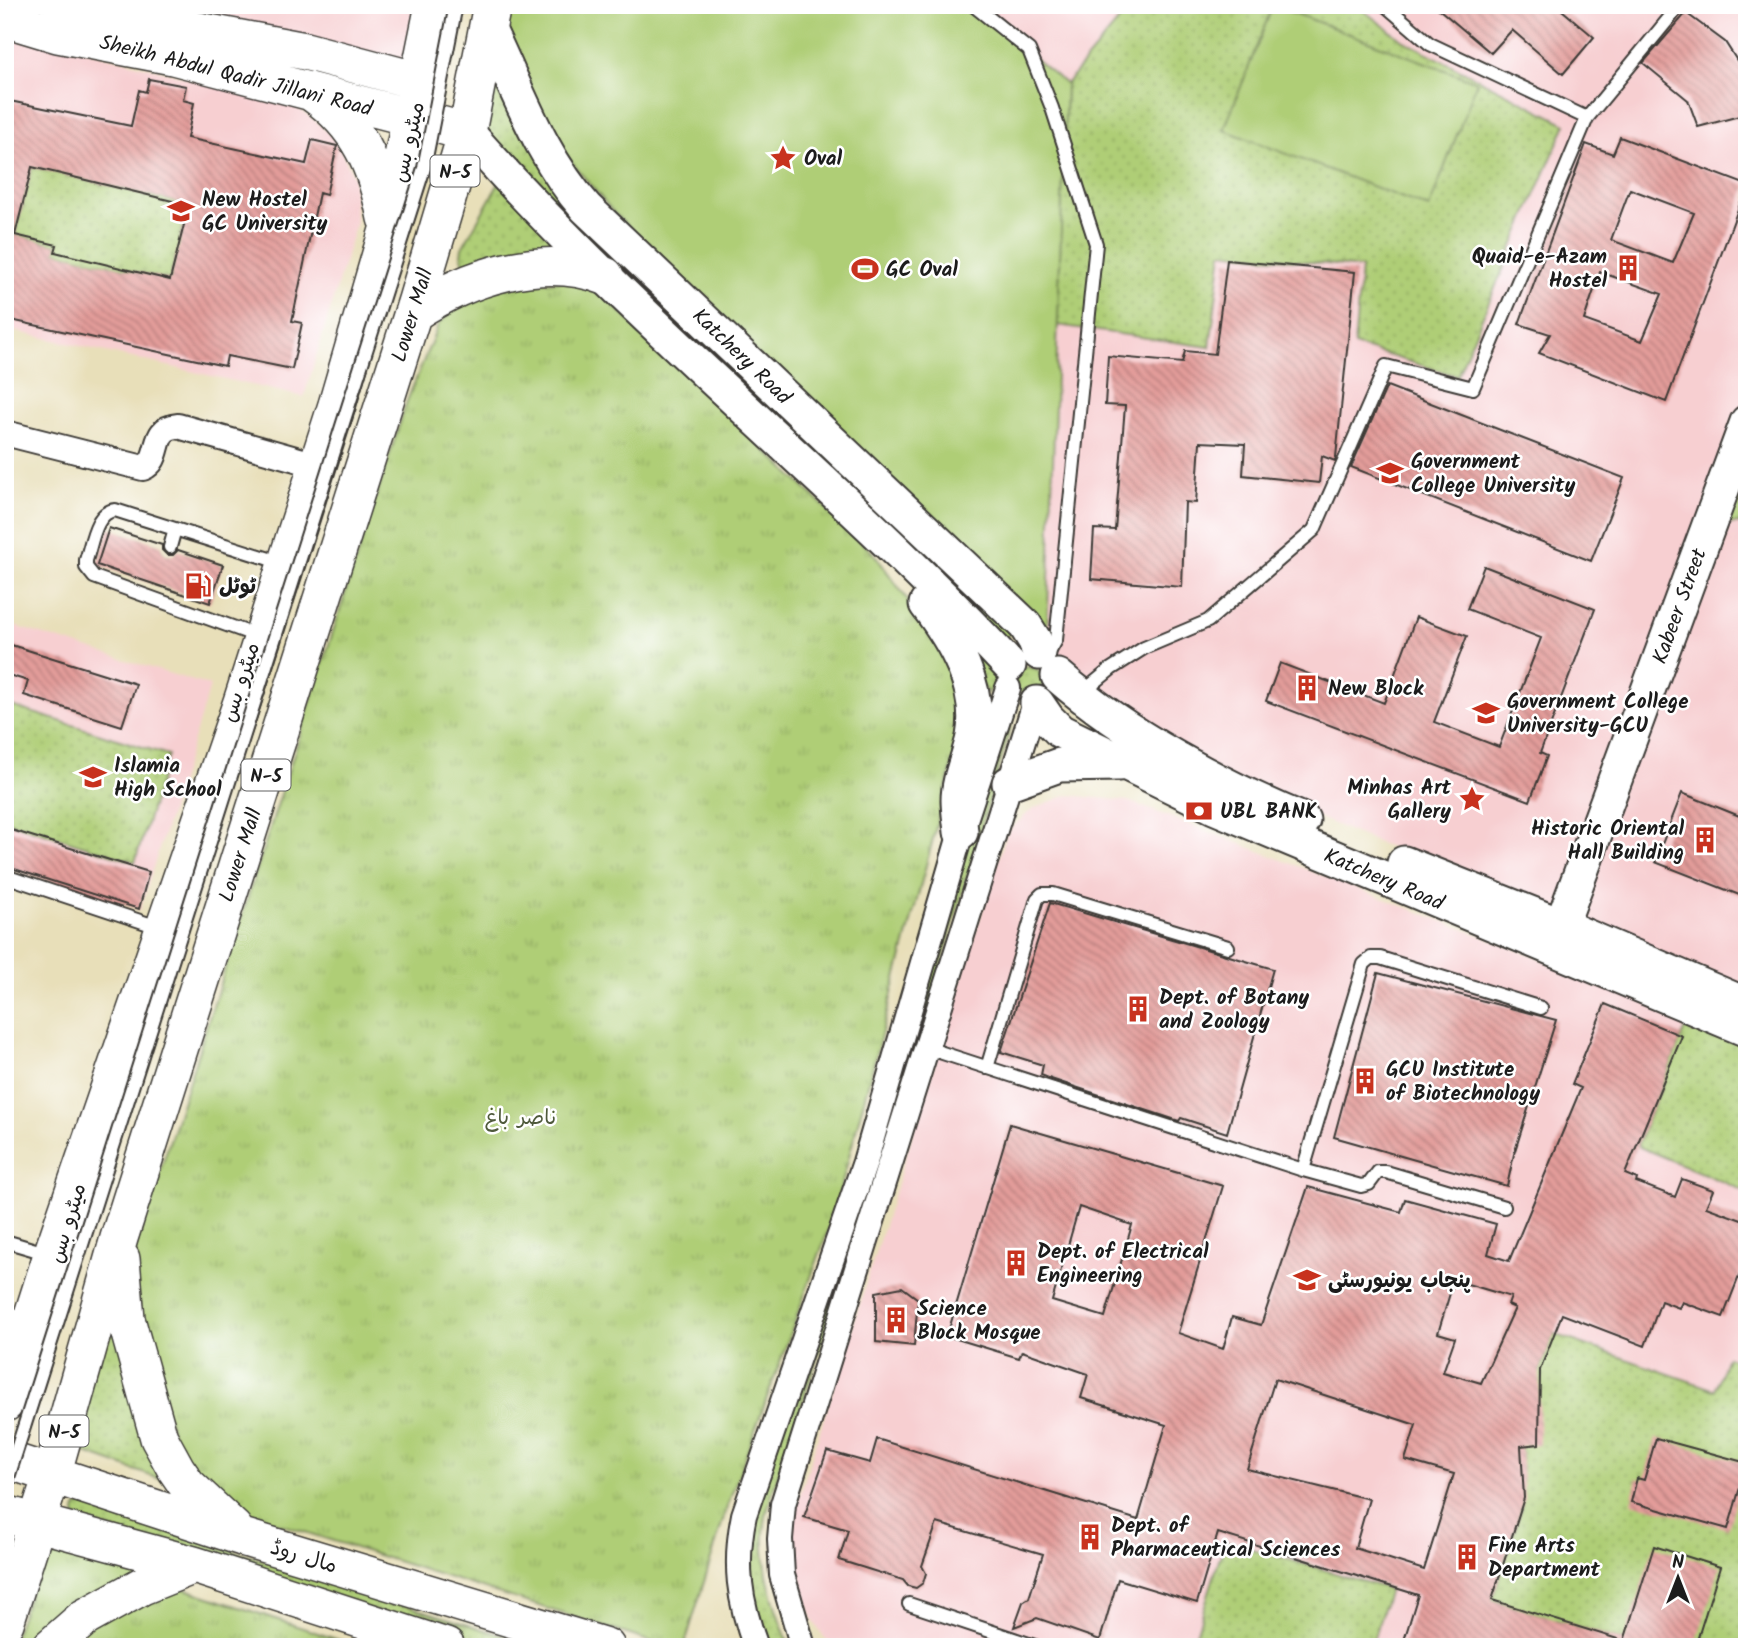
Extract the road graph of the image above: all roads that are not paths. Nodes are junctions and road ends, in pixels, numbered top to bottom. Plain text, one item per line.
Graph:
1 (63, 5) edge
2 (434, 5) edge
3 (456, 5) edge
4 (973, 5) edge
5 (1385, 5) edge
6 (1680, 5) edge
7 (490, 16) edge
8 (5, 18) edge
9 (418, 81) junction
10 (311, 92) junction
11 (1587, 118) junction
12 (411, 119) junction
13 (467, 132) junction
14 (388, 230) junction
15 (605, 276) junction
16 (413, 313) junction
17 (1747, 422) edge
18 (5, 433) edge
19 (317, 465) junction
20 (175, 529) junction
21 (886, 542) junction
22 (170, 547) dead end
23 (285, 565) junction
24 (262, 638) junction
25 (1056, 670) junction
26 (1023, 690) junction
27 (1125, 764) junction
28 (1009, 783) junction
29 (961, 832) junction
30 (5, 876) edge
31 (163, 929) junction
32 (1556, 937) junction
33 (1228, 947) dead end
34 (1747, 1005) edge
35 (1541, 1008) dead end
36 (1747, 1030) edge
37 (927, 1048) junction
38 (987, 1068) junction
39 (1303, 1170) junction
40 (1504, 1206) dead end
41 (119, 1238) junction
42 (5, 1241) edge
43 (52, 1255) junction
44 (5, 1403) edge
45 (5, 1459) edge
46 (52, 1475) junction
47 (5, 1487) edge
48 (21, 1519) edge
49 (243, 1537) junction
50 (194, 1565) junction
51 (909, 1604) dead end
52 (5, 1623) edge
53 (51, 1647) edge
54 (446, 1647) edge
55 (606, 1647) edge
56 (757, 1647) edge
57 (803, 1647) edge
58 (1038, 1647) edge

1 - 9 main road, Sheikh Abdul Qadir Jillani Road
2 - 9 main road, N-5
3 - 47 lane, میٹرو بس, bridge
4 - 25 lane
5 - 11 lane
6 - 11 lane
7 - 13 main road, Lower Mall / N-5
7 - 25 main road, Katchery Road
8 - 10 main road, Sheikh Abdul Qadir Jillani Road
9 - 12 main road, N-5
9 - 13 main road
10 - 12 main road, Sheikh Abdul Qadir Jillani Road
10 - 14 main road
11 - 25 lane
12 - 13 main road, Sheikh Abdul Qadir Jillani Road
12 - 14 main road, N-5
13 - 15 main road, Katchery Road
13 - 16 main road, Lower Mall / N-5
14 - 19 main road, N-5
15 - 16 main road
15 - 21 main road, Katchery Road
16 - 41 main road, Lower Mall / N-5
17 - 32 main road, Kabeer Street
18 - 19 street
19 - 23 main road, N-5
20 - 22 lane
20 - 23 lane
20 - 24 lane
21 - 26 main road, Katchery Road
21 - 29 main road
23 - 24 main road, N-5
24 - 31 main road, N-5
25 - 26 main road
25 - 26 main road
25 - 32 main road
26 - 27 main road, Katchery Road
26 - 28 street
26 - 29 street
27 - 28 main road
27 - 32 main road, Katchery Road
28 - 37 street
29 - 56 street
30 - 31 lane
31 - 43 main road, N-5
32 - 34 main road
32 - 36 main road, Katchery Road
33 - 38 lane
35 - 39 lane
37 - 38 lane
37 - 57 street
38 - 39 lane
39 - 40 lane
41 - 46 main road, Lower Mall / N-5
41 - 49 main road
42 - 43 lane
43 - 44 main road, N-5
45 - 46 main road, مال روڈ
46 - 48 main road, Lower Mall / N-5
46 - 49 main road, مال روڈ
48 - 50 main road, مال روڈ
48 - 52 main road, Lower Mall / N-5
49 - 55 main road, مال روڈ
50 - 53 main road
50 - 54 main road, مال روڈ
51 - 58 lane

